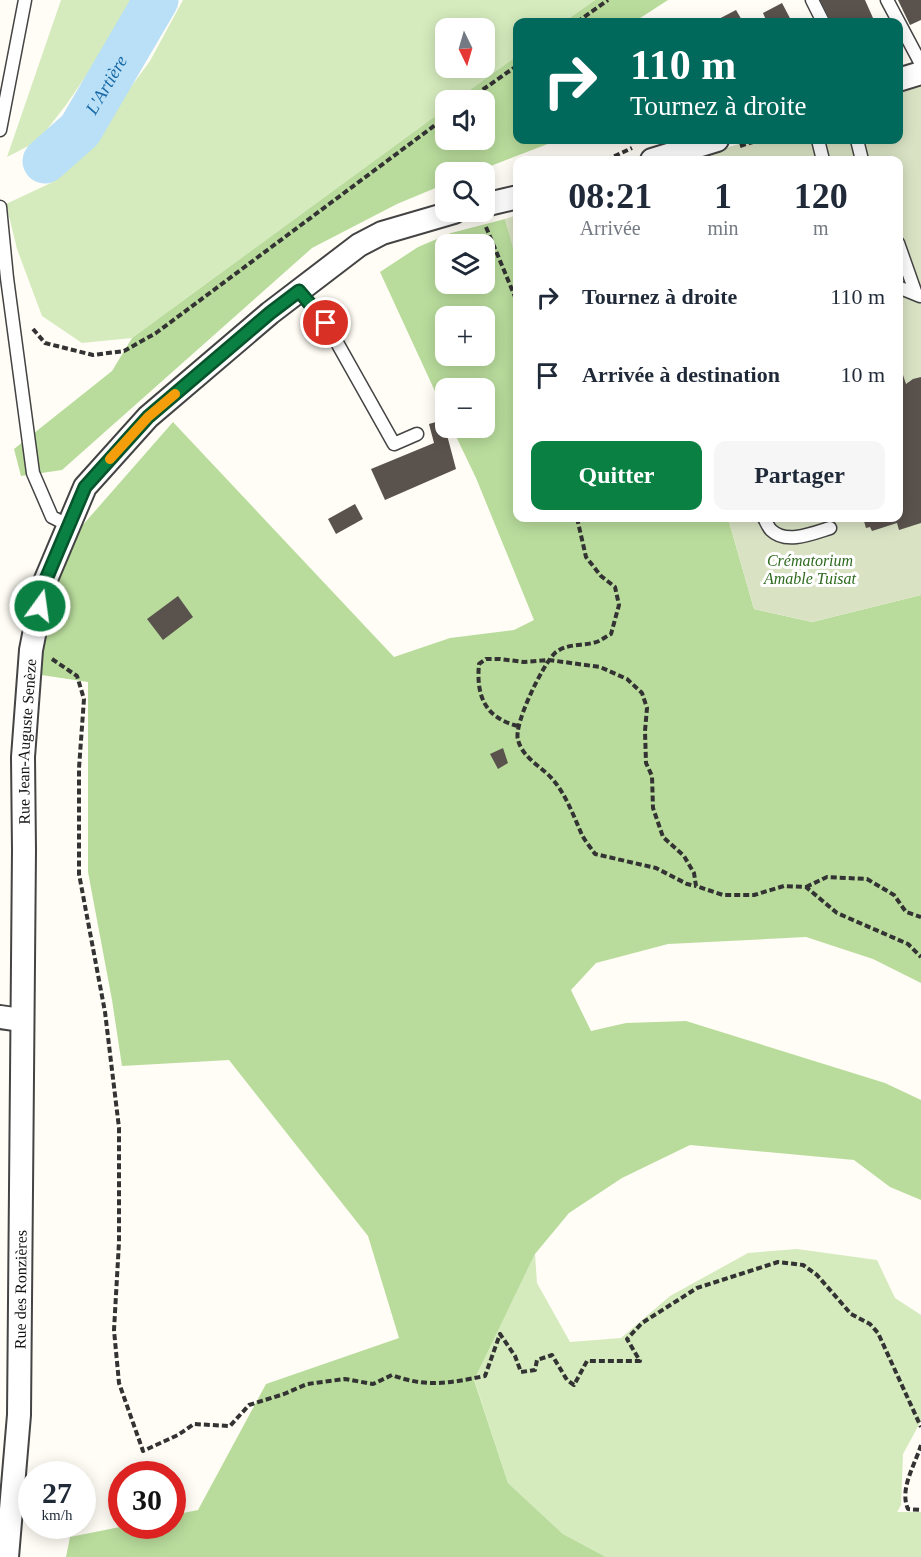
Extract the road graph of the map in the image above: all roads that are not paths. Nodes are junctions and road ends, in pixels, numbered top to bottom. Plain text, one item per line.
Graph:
1 (25, 0) edge
2 (812, 0) edge
3 (887, 0) edge
4 (821, 18) edge
5 (897, 18) edge
6 (903, 30) edge
7 (921, 64) edge
8 (921, 73) edge
9 (903, 78) edge
10 (0, 130) edge
11 (704, 144) edge
12 (665, 156) edge
13 (513, 199) edge
14 (0, 207) edge
15 (495, 208) edge
16 (435, 218) edge
17 (903, 256) edge
18 (903, 289) edge
19 (299, 291) junction
20 (918, 295) edge
21 (417, 434) dead end
22 (766, 522) edge
23 (68, 525) junction
24 (830, 528) dead end
25 (11, 1018) edge
26 (7, 1557) edge

1 - 10 lane
2 - 4 lane
3 - 5 lane
6 - 7 lane
8 - 9 street
11 - 12 street
13 - 15 street
14 - 23 lane
16 - 19 street, Rue Jean-Auguste Senèze
17 - 20 lane
18 - 20 lane
19 - 21 lane
19 - 23 street, Rue Jean-Auguste Senèze
22 - 24 lane
23 - 25 street, Rue Jean-Auguste Senèze
25 - 26 street, Rue des Ronzières

